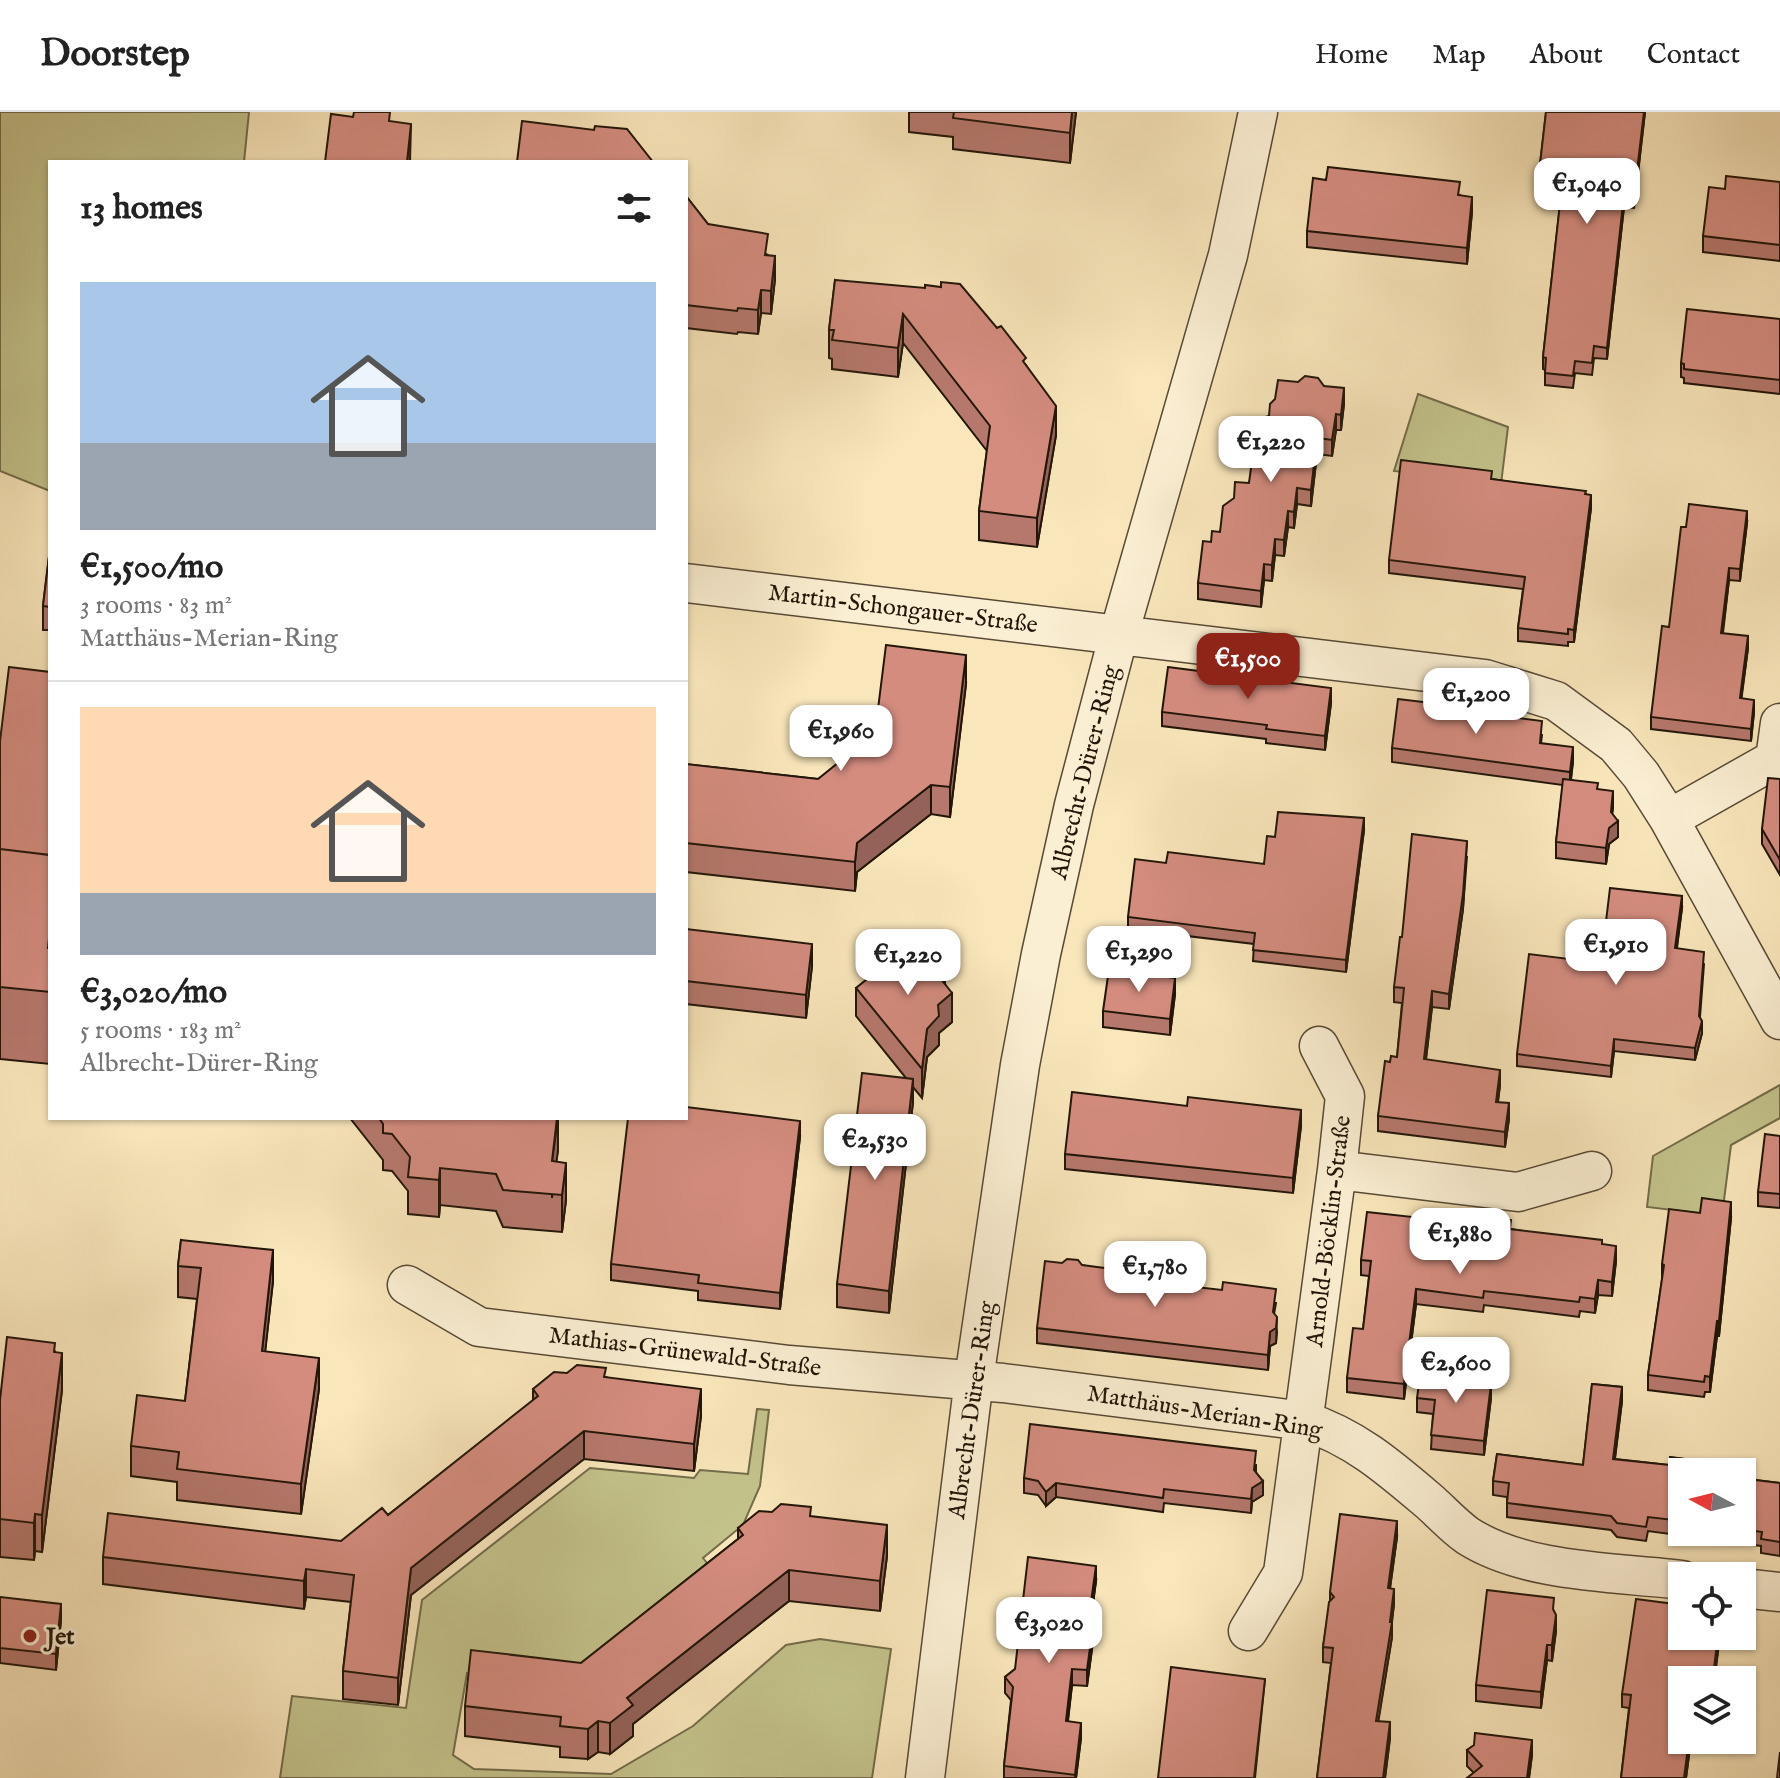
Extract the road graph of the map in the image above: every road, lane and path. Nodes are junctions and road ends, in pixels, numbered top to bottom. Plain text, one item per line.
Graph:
1 (1258, 112) edge
2 (688, 583) edge
3 (1119, 634) junction
4 (1780, 723) edge
5 (1669, 819) junction
6 (1780, 1020) edge
7 (1319, 1046) dead end
8 (1337, 1170) junction
9 (1592, 1171) dead end
10 (407, 1285) dead end
11 (974, 1379) junction
12 (1304, 1421) junction
13 (1668, 1578) edge
14 (1756, 1589) edge
15 (1780, 1592) edge
16 (1248, 1631) dead end
17 (925, 1778) edge

1 - 3 street, Albrecht-Dürer-Ring
2 - 3 street, Martin-Schongauer-Straße
3 - 5 street
3 - 11 street, Albrecht-Dürer-Ring
4 - 5 street
5 - 6 street
7 - 8 street, Arnold-Böcklin-Straße
8 - 9 street
8 - 12 street, Arnold-Böcklin-Straße
10 - 11 street, Mathias-Grünewald-Straße
11 - 12 street, Matthäus-Merian-Ring
11 - 17 street, Albrecht-Dürer-Ring
12 - 13 street, Matthäus-Merian-Ring
12 - 16 street, Arnold-Böcklin-Straße
14 - 15 street

